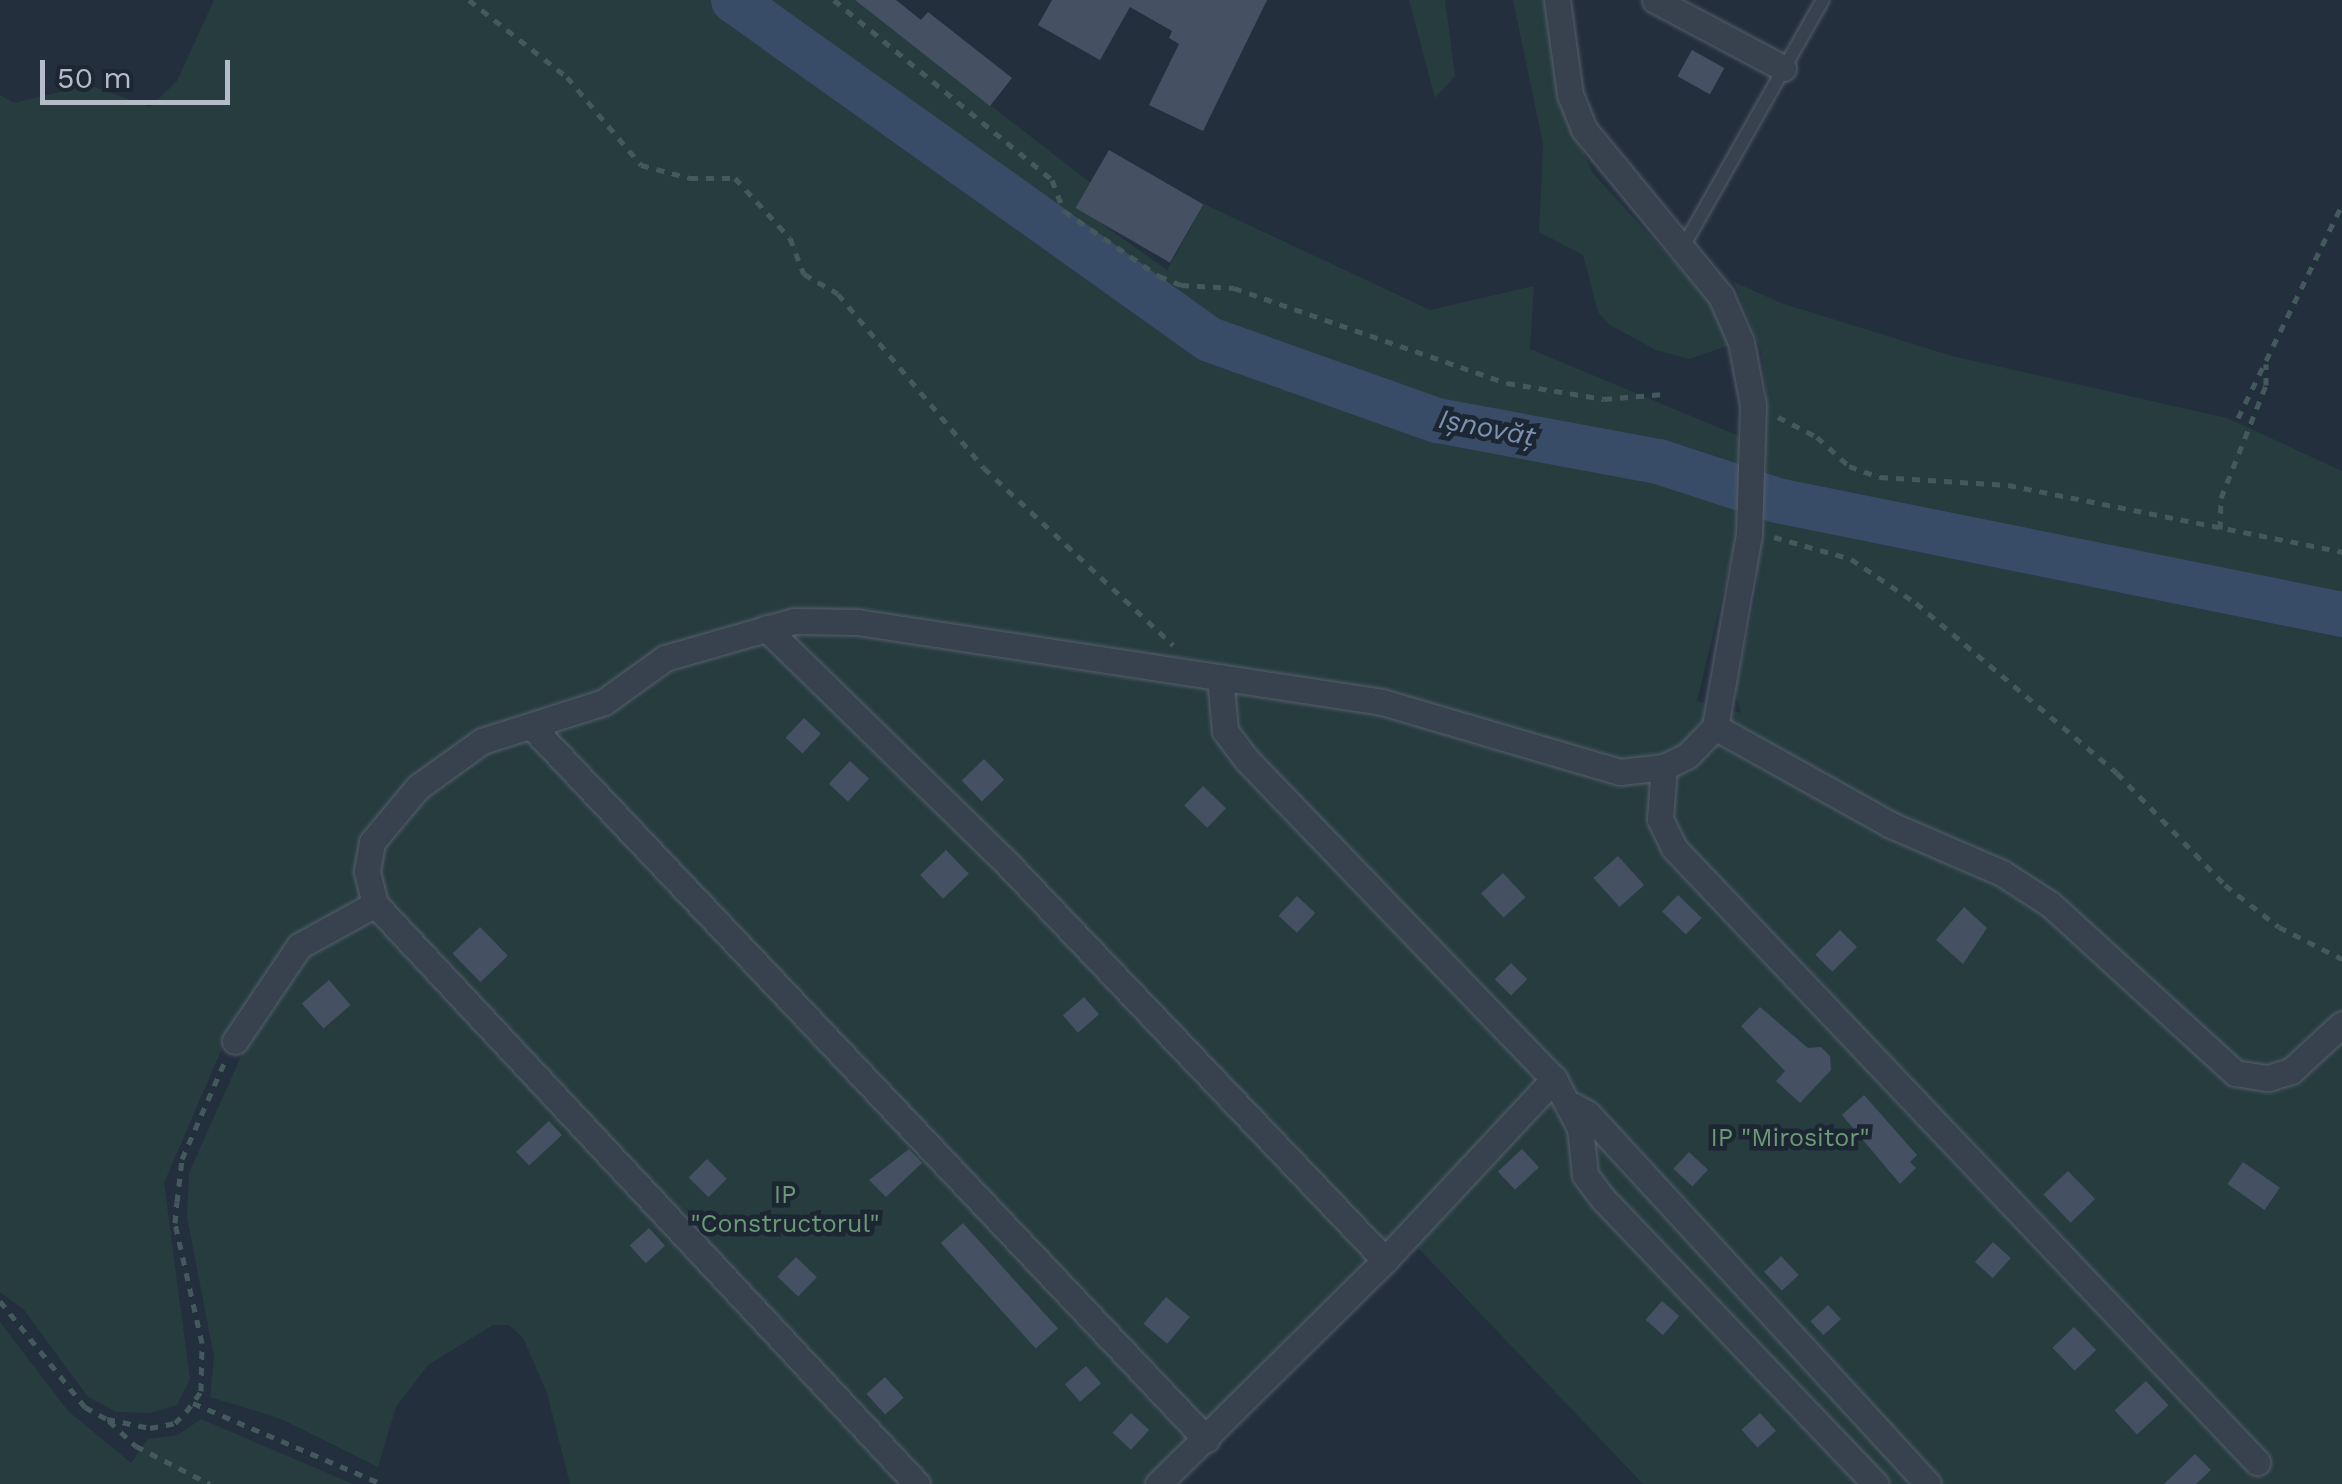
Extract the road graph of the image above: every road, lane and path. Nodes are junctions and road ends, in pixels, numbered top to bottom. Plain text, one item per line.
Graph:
1 (469, 0) edge
2 (834, 0) edge
3 (1557, 0) edge
4 (1655, 0) edge
5 (1823, 0) edge
6 (1783, 68) junction
7 (2342, 205) edge
8 (1684, 247) junction
9 (2266, 361) junction
10 (1664, 394) dead end
11 (1754, 405) junction
12 (2238, 418) dead end
13 (2220, 529) junction
14 (1748, 534) junction
15 (2342, 552) edge
16 (766, 628) junction
17 (1183, 670) junction
18 (1220, 677) junction
19 (1714, 728) junction
20 (534, 729) junction
21 (1664, 767) junction
22 (375, 904) junction
23 (2342, 959) edge
24 (2342, 1024) edge
25 (235, 1041) joint
26 (1554, 1079) junction
27 (1572, 1105) junction
28 (1385, 1260) junction
29 (0, 1301) edge
30 (192, 1403) junction
31 (107, 1419) junction
32 (1206, 1439) junction
33 (2257, 1462) dead end
34 (210, 1484) edge
35 (382, 1484) edge
36 (917, 1484) edge
37 (1158, 1484) edge
38 (1875, 1484) edge
39 (1928, 1484) edge

1 - 17 path
2 - 10 path
3 - 8 street
4 - 6 street
5 - 6 lane
6 - 8 lane
7 - 9 path
8 - 11 street
9 - 12 path
9 - 13 path
11 - 13 path
11 - 14 street
13 - 15 path
14 - 19 street
14 - 23 path
16 - 17 street
16 - 20 street
16 - 28 street
17 - 18 street
18 - 21 street
18 - 26 street
19 - 21 street
19 - 24 street
20 - 22 street
20 - 32 street
21 - 33 street
22 - 25 street
22 - 36 street
25 - 30 path
26 - 27 street
26 - 28 street
27 - 38 street
27 - 39 street
28 - 32 street
29 - 31 path
30 - 31 path
30 - 35 path
31 - 34 path
32 - 37 street

